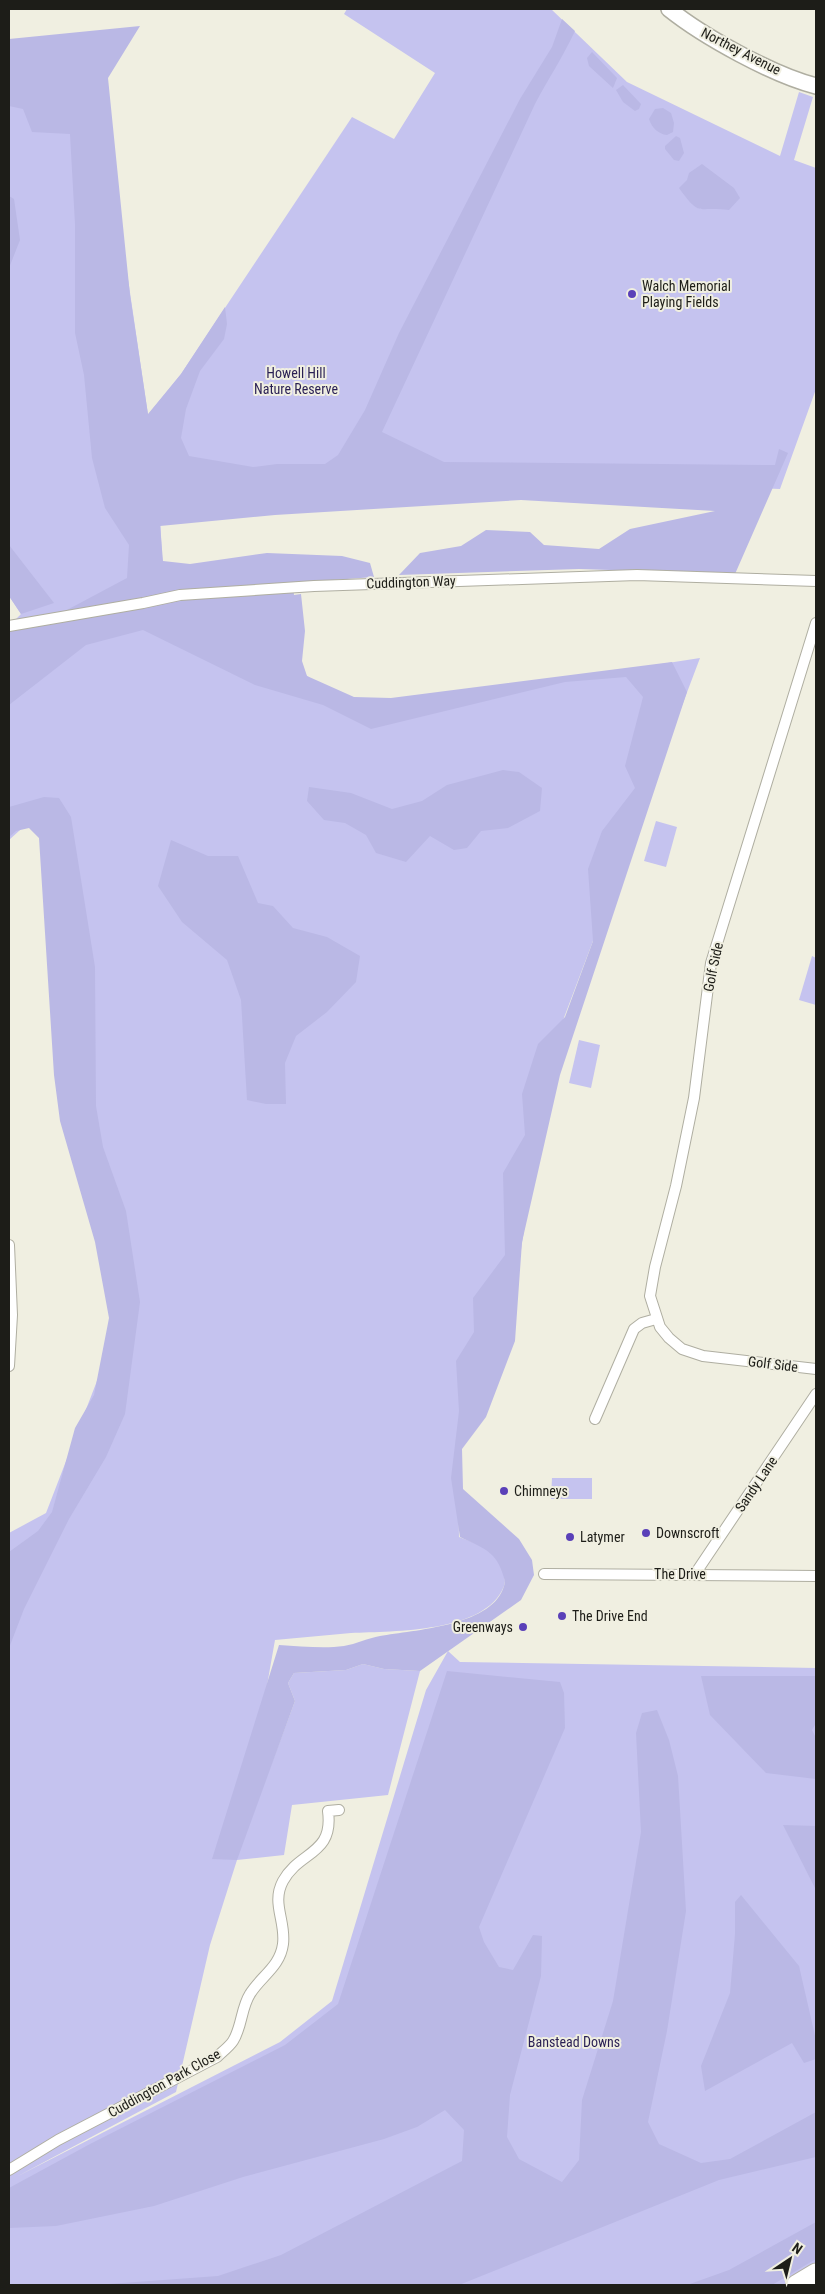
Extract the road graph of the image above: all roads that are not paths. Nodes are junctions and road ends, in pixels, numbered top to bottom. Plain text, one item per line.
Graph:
1 (669, 9) edge
2 (816, 86) edge
3 (816, 581) edge
4 (816, 623) edge
5 (9, 626) edge
6 (9, 1245) edge
7 (656, 1319) junction
8 (9, 1366) edge
9 (816, 1369) edge
10 (816, 1394) edge
11 (595, 1418) dead end
12 (544, 1574) dead end
13 (695, 1574) junction
14 (816, 1576) edge
15 (339, 1810) dead end
16 (9, 2170) edge
17 (816, 2273) edge
18 (796, 2285) edge

1 - 2 street, Northey Avenue
3 - 5 street, Cuddington Way
4 - 7 street, Golf Side
6 - 8 street
7 - 9 street, Golf Side
7 - 11 street
10 - 13 street, Sandy Lane
12 - 13 street, The Drive
13 - 14 street, The Drive
15 - 16 street, Cuddington Park Close
17 - 18 highway

